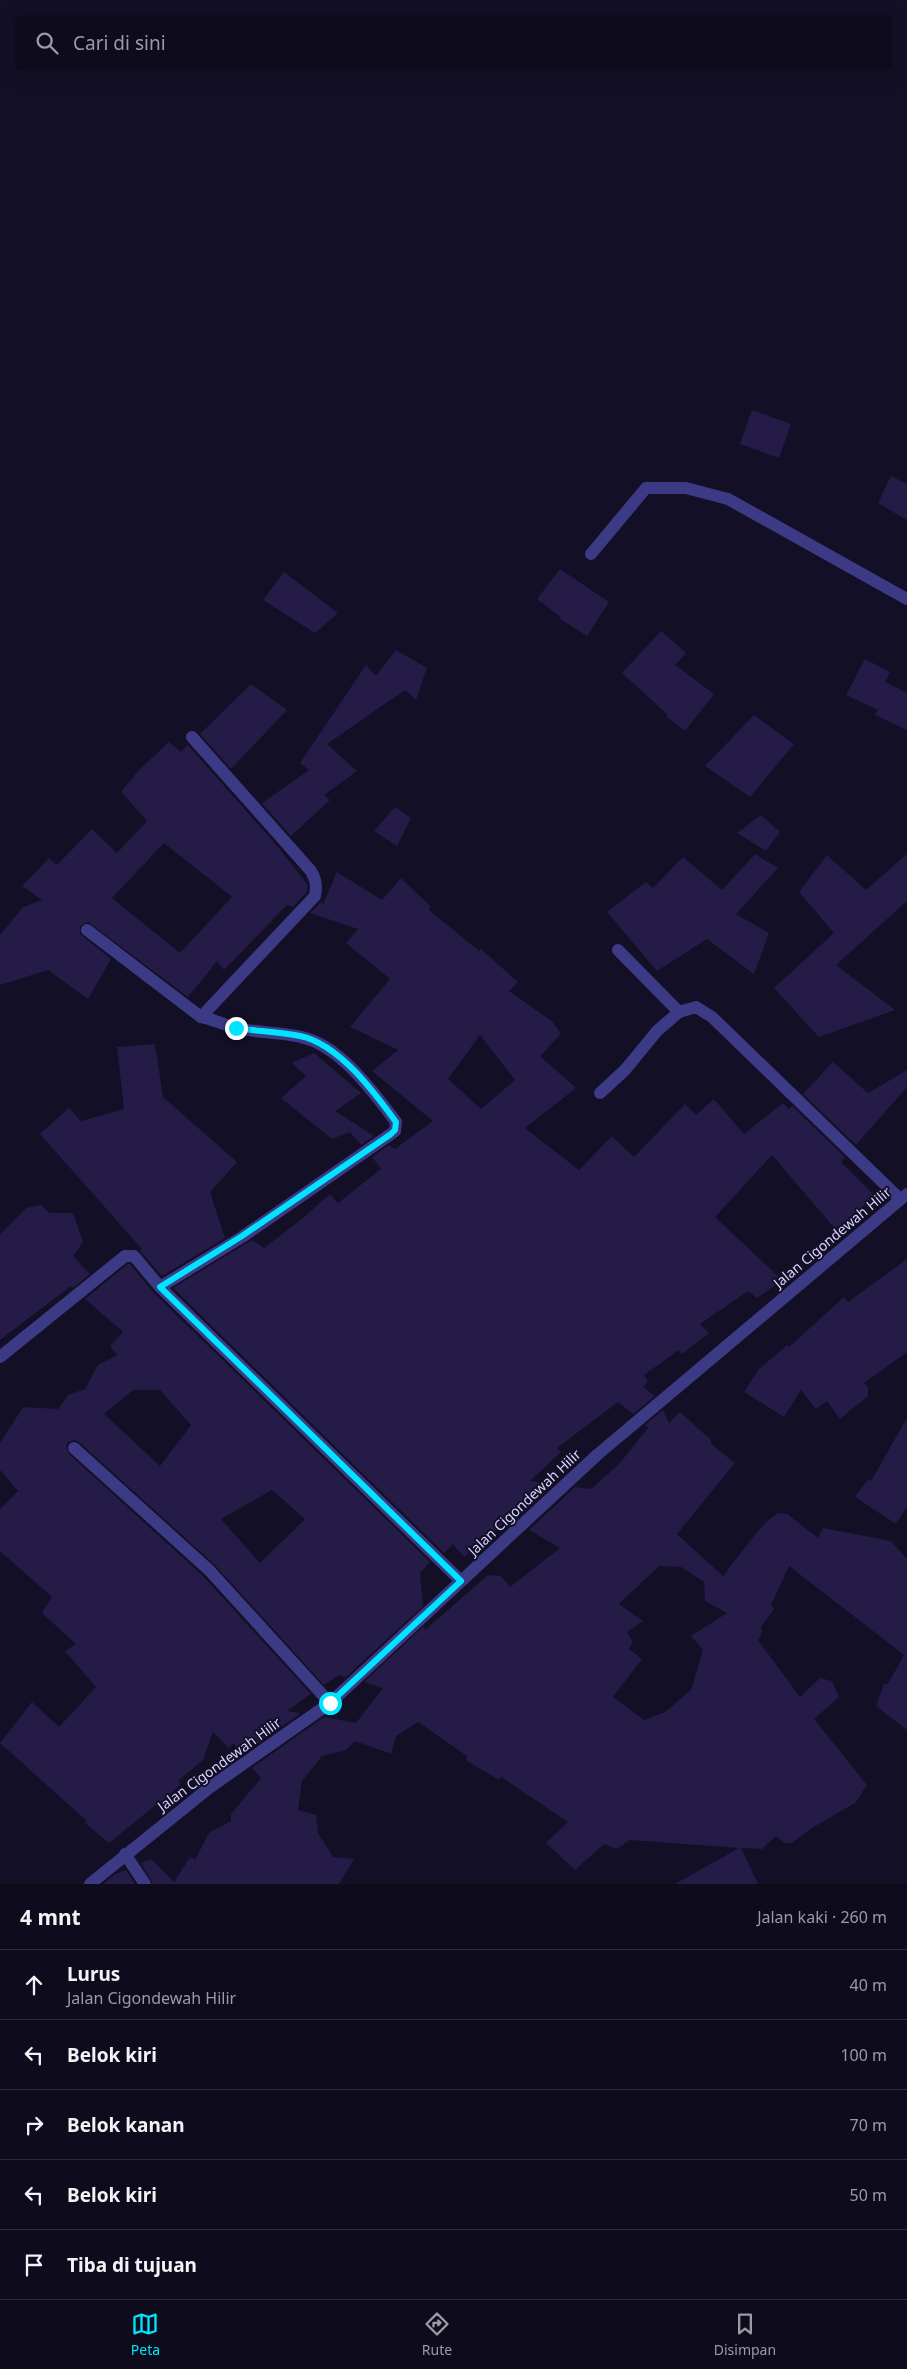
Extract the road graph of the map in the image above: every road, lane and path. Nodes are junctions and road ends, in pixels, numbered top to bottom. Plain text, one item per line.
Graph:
1 (591, 554) dead end
2 (907, 599) edge
3 (192, 737) dead end
4 (87, 930) dead end
5 (618, 950) dead end
6 (679, 1012) junction
7 (200, 1017) junction
8 (600, 1093) dead end
9 (904, 1196) edge
10 (160, 1287) junction
11 (0, 1358) edge
12 (74, 1448) dead end
13 (461, 1581) junction
14 (330, 1703) junction
15 (125, 1854) junction
16 (90, 1884) edge
17 (145, 1884) edge

1 - 2 street
3 - 7 street
4 - 7 street
5 - 6 street
6 - 8 street
6 - 9 street
7 - 10 street
9 - 13 street, Jalan Cigondewah Hilir
10 - 11 street
10 - 13 street
12 - 14 street
13 - 14 street, Jalan Cigondewah Hilir
14 - 15 street, Jalan Cigondewah Hilir
15 - 16 street, Jalan Cigondewah Hilir
15 - 17 street

